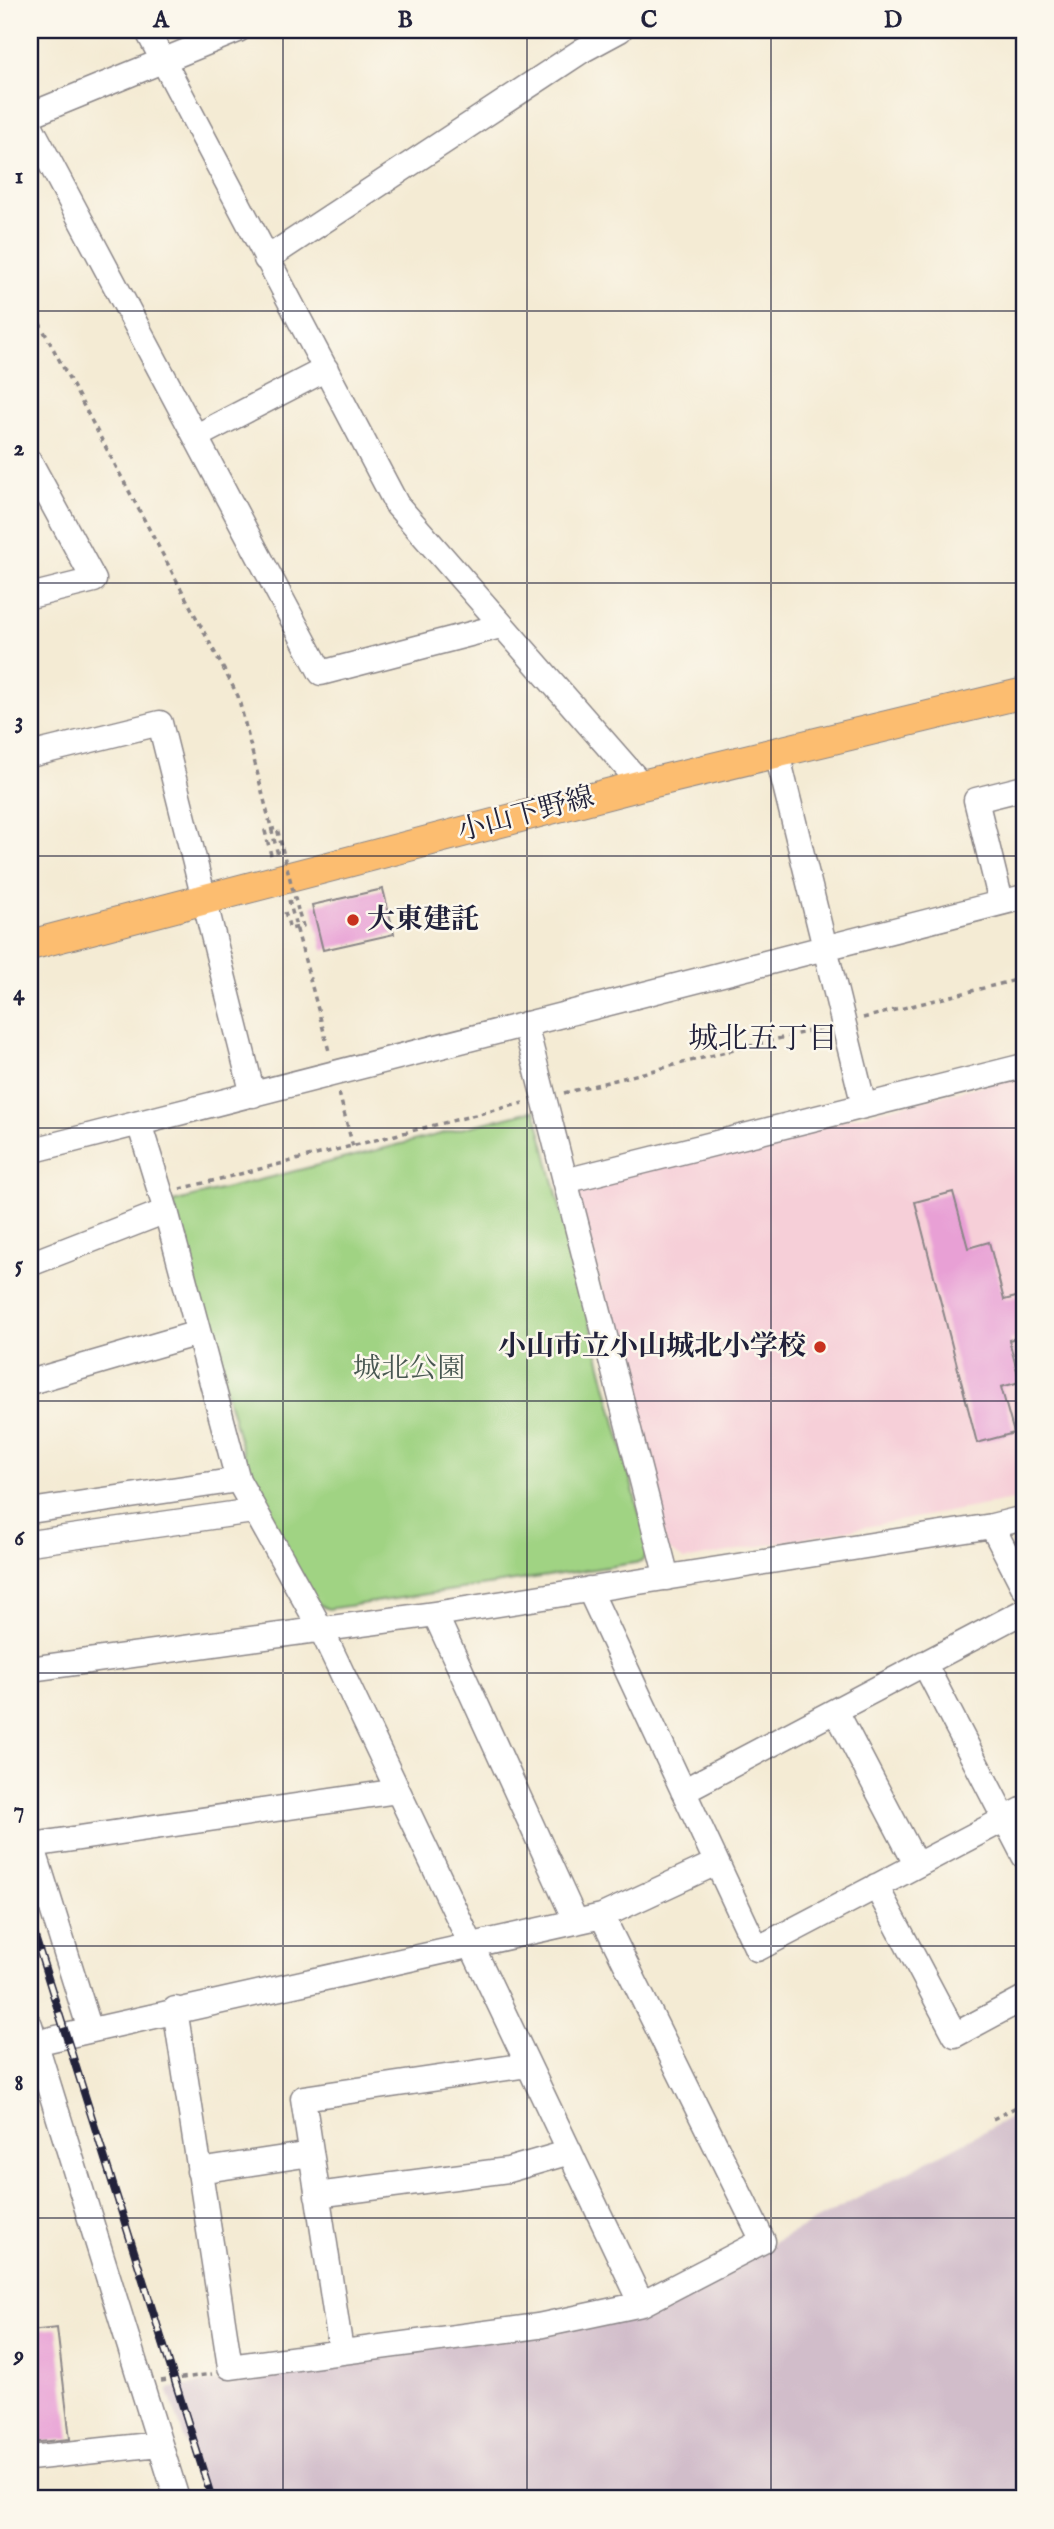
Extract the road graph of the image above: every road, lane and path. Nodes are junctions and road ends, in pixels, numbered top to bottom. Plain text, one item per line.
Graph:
1 (147, 30) edge
2 (237, 30) edge
3 (620, 30) edge
4 (579, 40) edge
5 (162, 62) junction
6 (30, 115) edge
7 (30, 125) edge
8 (266, 259) junction
9 (30, 305) edge
10 (326, 369) junction
11 (197, 436) junction
12 (30, 462) edge
13 (30, 596) edge
14 (501, 626) junction
15 (1024, 693) edge
16 (778, 754) junction
17 (30, 755) edge
18 (642, 785) junction
19 (1024, 788) edge
20 (277, 866) junction
21 (206, 899) junction
22 (1013, 899) edge
23 (285, 912) dead end
24 (30, 945) edge
25 (825, 947) junction
26 (1024, 978) edge
27 (844, 1023) junction
28 (525, 1024) junction
29 (1024, 1066) edge
30 (334, 1073) junction
31 (253, 1095) junction
32 (544, 1098) junction
33 (864, 1106) junction
34 (139, 1123) junction
35 (353, 1147) junction
36 (30, 1151) edge
37 (565, 1181) junction
38 (164, 1202) junction
39 (30, 1264) edge
40 (198, 1333) junction
41 (30, 1382) edge
42 (238, 1480) junction
43 (30, 1511) edge
44 (253, 1511) junction
45 (1024, 1518) edge
46 (992, 1526) junction
47 (30, 1544) edge
48 (667, 1578) junction
49 (1024, 1588) edge
50 (590, 1589) junction
51 (1024, 1611) edge
52 (435, 1614) junction
53 (321, 1629) junction
54 (925, 1663) junction
55 (30, 1669) edge
56 (836, 1711) junction
57 (398, 1791) junction
58 (683, 1791) junction
59 (1015, 1814) edge
60 (31, 1841) edge
61 (1024, 1856) edge
62 (716, 1863) junction
63 (916, 1864) junction
64 (876, 1886) junction
65 (602, 1916) junction
66 (576, 1922) junction
67 (471, 1947) junction
68 (1024, 1998) edge
69 (175, 2009) junction
70 (90, 2030) junction
71 (32, 2037) edge
72 (528, 2065) junction
73 (1024, 2103) edge
74 (993, 2119) dead end
75 (570, 2152) junction
76 (311, 2154) junction
77 (199, 2171) junction
78 (317, 2195) junction
79 (642, 2304) junction
80 (341, 2351) junction
81 (230, 2367) junction
82 (142, 2384) junction
83 (159, 2444) junction
84 (30, 2458) edge
85 (177, 2499) edge

1 - 5 street
2 - 5 street
3 - 4 street
4 - 8 street
5 - 6 street
5 - 8 street
7 - 11 street
8 - 10 street
9 - 20 path
10 - 11 street
10 - 14 street
11 - 14 street
12 - 13 street
14 - 18 street
15 - 16 main road, 小山下野線
16 - 18 main road, 小山下野線
16 - 25 street
17 - 21 street
18 - 20 main road, 小山下野線
19 - 22 street
20 - 21 main road, 小山下野線
20 - 23 path, bridge
20 - 30 path
21 - 24 main road, 小山下野線
21 - 31 street
22 - 25 street
25 - 27 street
25 - 28 street
26 - 27 path
27 - 32 path
27 - 33 street
28 - 30 street
28 - 32 street
29 - 33 street
30 - 31 street
30 - 35 path
31 - 34 street
32 - 35 path
32 - 37 street
33 - 37 street
34 - 36 street
34 - 38 street
35 - 38 path
37 - 48 street
38 - 39 street
38 - 40 street
40 - 41 street
40 - 42 street
42 - 43 street
42 - 44 street
44 - 47 street
44 - 53 street
45 - 46 street
46 - 48 street
46 - 49 street
48 - 50 street
50 - 52 street
50 - 58 street
51 - 54 street
52 - 53 street
52 - 66 street
53 - 55 street
53 - 57 street
54 - 56 street
54 - 59 street
56 - 58 street
56 - 63 street
57 - 60 street
57 - 67 street
58 - 62 street
59 - 61 street
59 - 63 street
60 - 70 street
62 - 64 street
62 - 65 street
63 - 64 street
64 - 68 street
65 - 66 street
65 - 79 street
66 - 67 street
67 - 69 street
67 - 72 street
69 - 70 street
69 - 77 street
70 - 71 street
71 - 82 street
72 - 75 street
72 - 76 street
73 - 74 path
75 - 78 street
75 - 79 street
76 - 77 street
76 - 78 street
77 - 81 street
78 - 80 street
79 - 80 street
80 - 81 street
81 - 82 path
82 - 83 street
83 - 84 street
83 - 85 street

